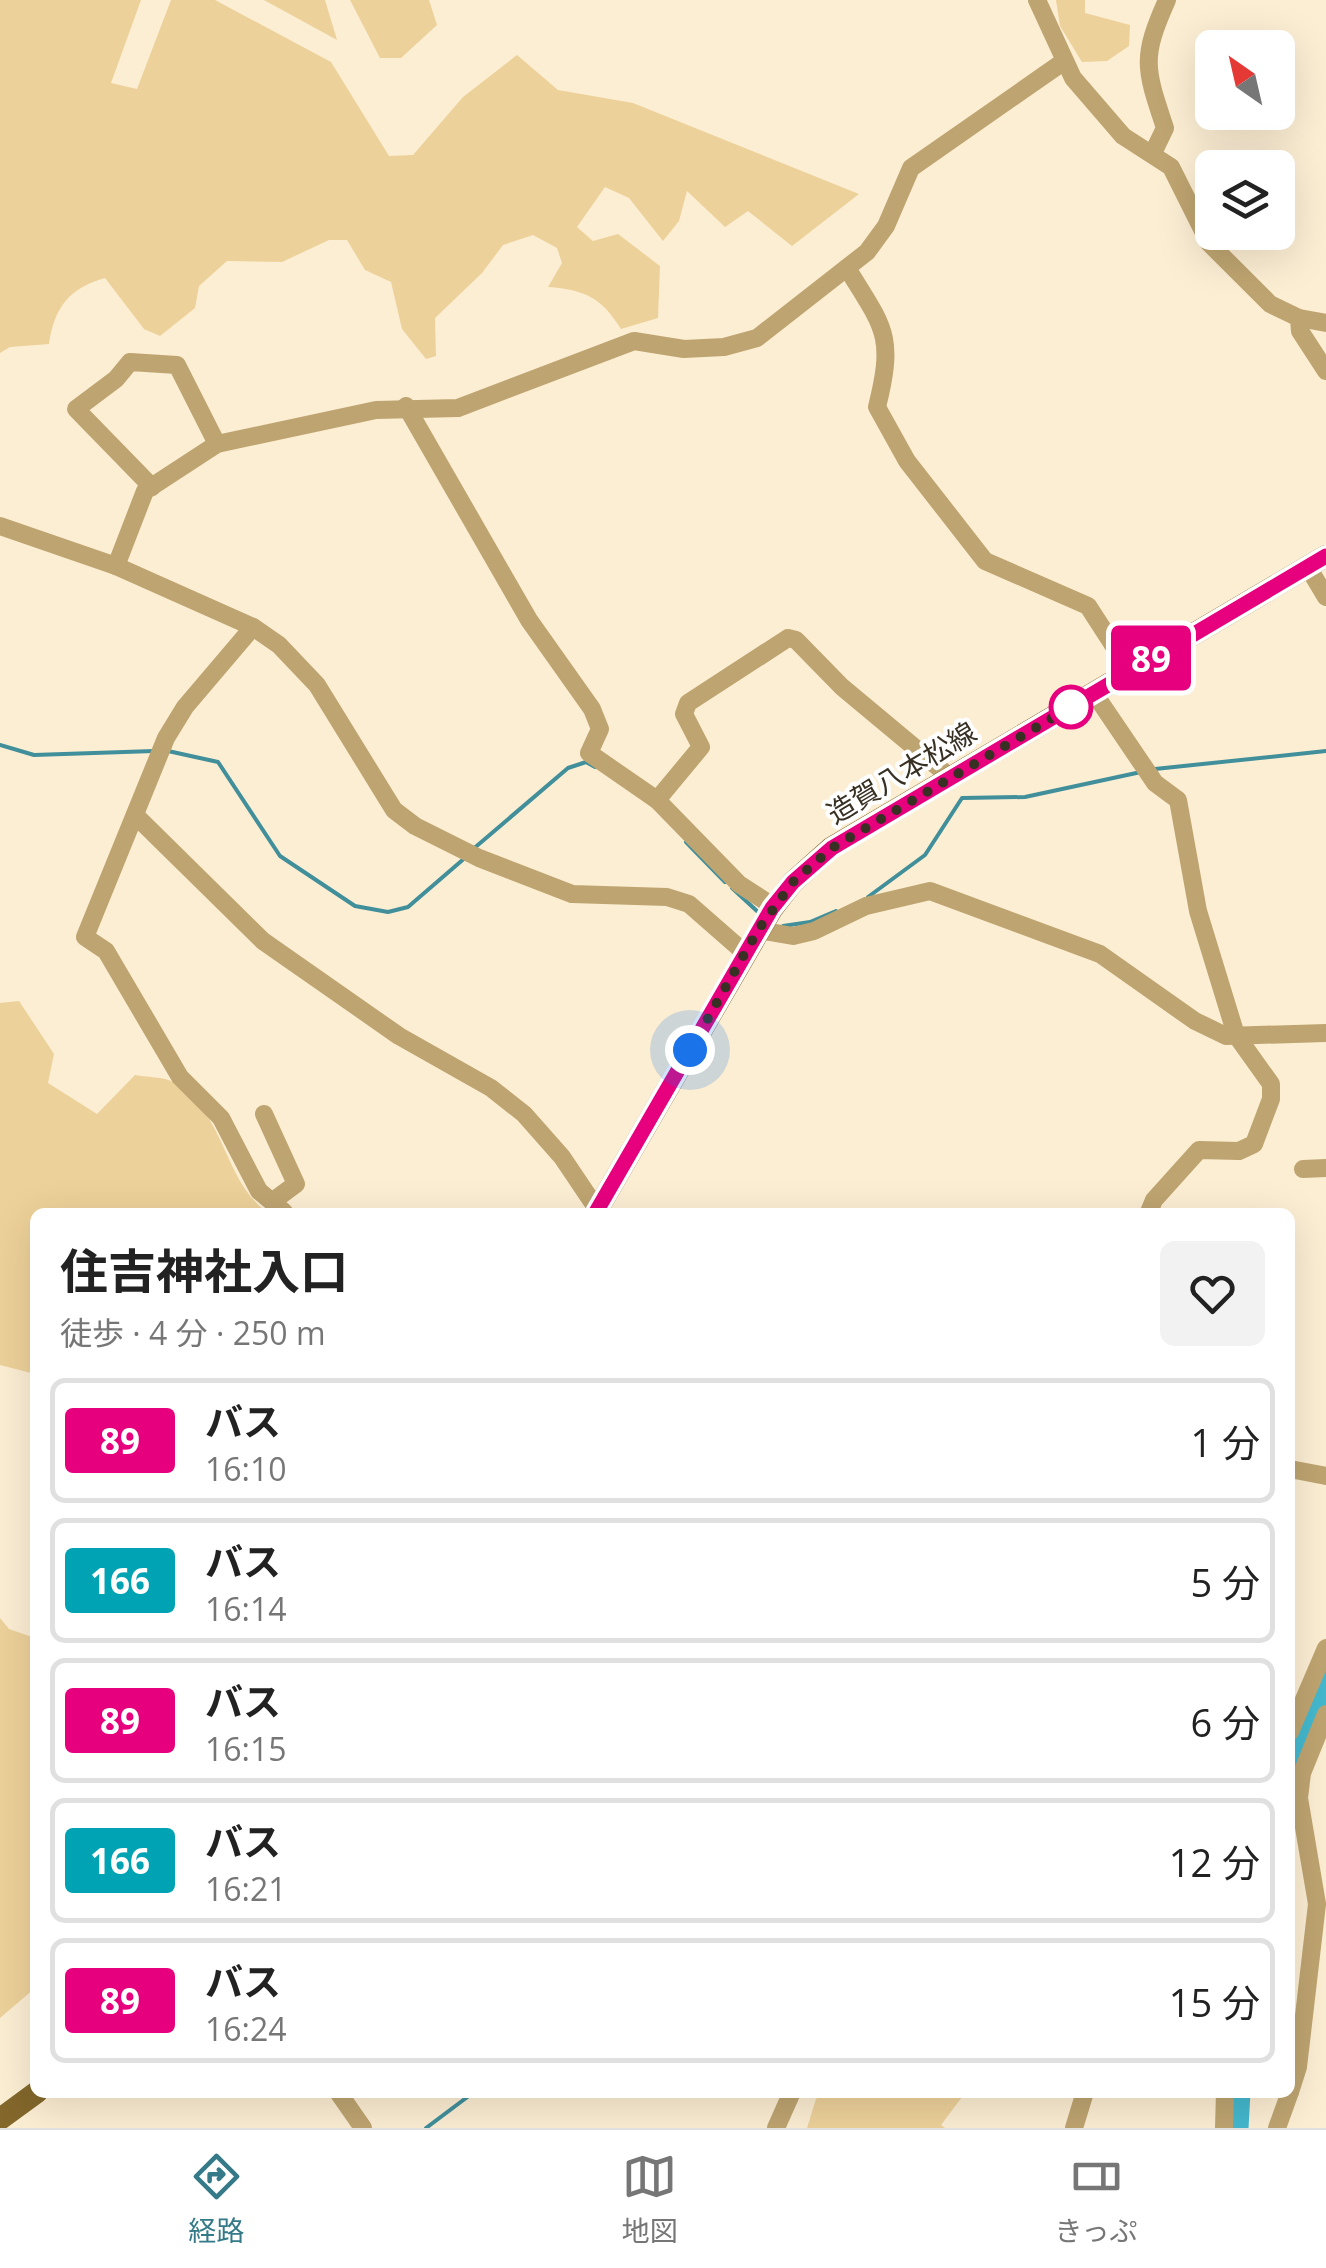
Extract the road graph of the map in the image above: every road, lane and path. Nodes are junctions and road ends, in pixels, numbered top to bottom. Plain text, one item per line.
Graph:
1 (1037, 0) edge
2 (1168, 0) edge
3 (1063, 62) junction
4 (1153, 153) junction
5 (847, 268) junction
6 (1299, 318) junction
7 (1326, 324) edge
8 (1326, 371) edge
9 (406, 406) junction
10 (217, 444) junction
11 (152, 487) junction
12 (0, 526) edge
13 (1317, 562) edge
14 (116, 566) junction
15 (1326, 598) edge
16 (253, 627) junction
17 (1130, 671) junction
18 (1094, 693) junction
19 (950, 777) junction
20 (657, 800) junction
21 (135, 815) junction
22 (766, 918) junction
23 (745, 953) junction
24 (1326, 1033) edge
25 (1236, 1035) junction
26 (264, 1114) dead end
27 (1326, 1168) edge
28 (1304, 1170) dead end
29 (278, 1207) edge
30 (594, 1208) edge
31 (599, 1208) edge
32 (1151, 1208) edge
33 (1295, 1470) edge
34 (1326, 1476) edge
35 (1326, 1648) edge
36 (1326, 1714) edge
37 (1295, 1720) edge
38 (1295, 2077) edge
39 (30, 2097) edge
40 (342, 2098) edge
41 (789, 2098) edge
42 (1083, 2098) edge
43 (1224, 2098) edge
44 (1288, 2098) edge
45 (0, 2119) edge
46 (363, 2128) edge
47 (776, 2128) edge
48 (1074, 2128) edge
49 (1224, 2128) edge
50 (1277, 2128) edge

1 - 3 street
2 - 4 street
3 - 4 street
3 - 5 street
4 - 6 street
5 - 9 street
5 - 17 street
6 - 7 street
6 - 8 street
9 - 10 street
9 - 20 street
10 - 11 street
10 - 11 street
11 - 14 street
12 - 14 street
13 - 15 street
13 - 17 main road, 造賀八本松線
14 - 16 street
16 - 21 street
16 - 23 street
17 - 18 main road, 造賀八本松線
18 - 19 main road, 造賀八本松線
18 - 25 street
19 - 20 street
19 - 22 main road, 造賀八本松線
20 - 22 street
21 - 29 street
21 - 30 street
22 - 23 main road, 造賀八本松線
22 - 25 street
23 - 31 main road, 造賀八本松線
24 - 25 street
25 - 32 street
26 - 29 street
27 - 28 street
33 - 34 street
35 - 37 street
36 - 38 street
39 - 45 main road
40 - 46 street
41 - 47 street
42 - 48 street
43 - 49 street
44 - 50 street

